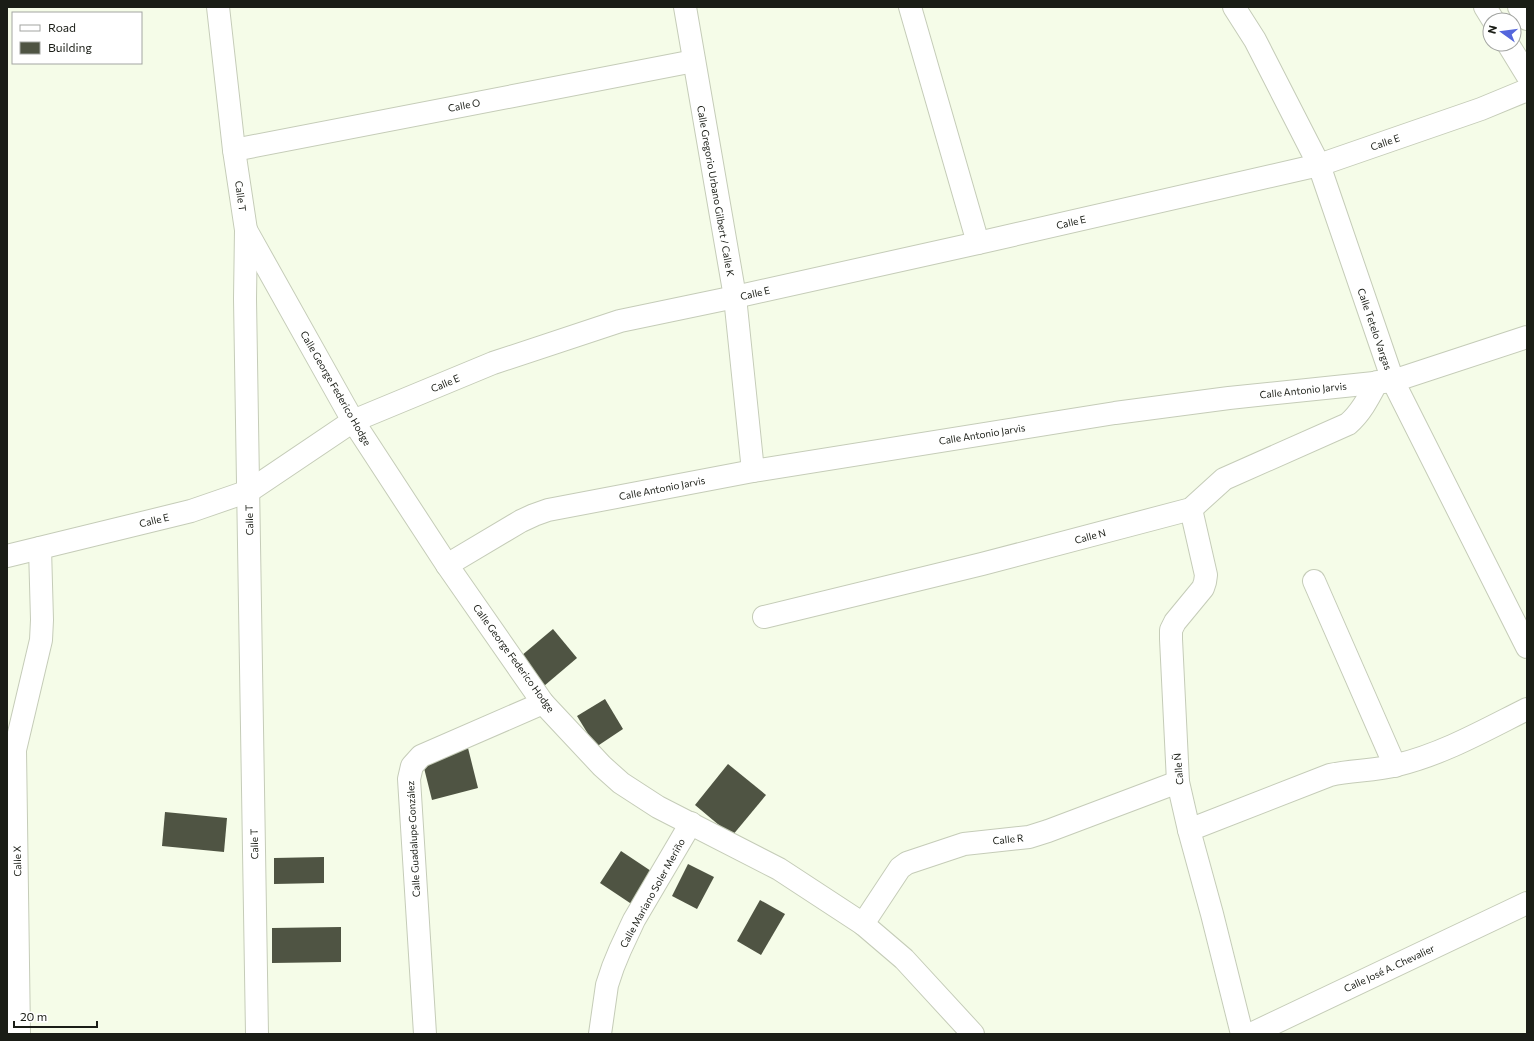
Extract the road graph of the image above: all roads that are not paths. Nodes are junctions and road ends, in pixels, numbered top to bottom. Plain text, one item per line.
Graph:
1 (218, 7) edge
2 (685, 7) edge
3 (910, 7) edge
4 (1234, 7) edge
5 (1519, 7) edge
6 (1527, 19) edge
7 (1513, 52) edge
8 (694, 61) junction
9 (1527, 75) edge
10 (1527, 90) edge
11 (234, 150) junction
12 (1320, 165) junction
13 (246, 230) junction
14 (978, 243) junction
15 (735, 297) junction
16 (1527, 337) edge
17 (1385, 381) junction
18 (353, 421) junction
19 (753, 471) junction
20 (249, 491) junction
21 (1191, 508) junction
22 (40, 548) junction
23 (7, 556) edge
24 (447, 565) junction
25 (1314, 581) dead end
26 (764, 617) dead end
27 (1527, 647) edge
28 (543, 702) junction
29 (1527, 709) edge
30 (1395, 766) junction
31 (1178, 782) junction
32 (691, 824) junction
33 (1189, 830) junction
34 (1527, 903) edge
35 (863, 924) junction
36 (19, 1034) edge
37 (257, 1034) edge
38 (424, 1034) edge
39 (600, 1034) edge
40 (973, 1034) edge
41 (1242, 1034) edge
42 (1251, 1034) edge

1 - 11 street, Calle T
2 - 8 street, Calle Gregorio Urbano Gilbert / Calle K
3 - 14 street
4 - 12 street, Calle Tetelo Vargas
5 - 6 street
7 - 9 street
8 - 11 street, Calle O
8 - 15 street, Calle Gregorio Urbano Gilbert / Calle K
10 - 12 street, Calle E
11 - 13 street, Calle T
12 - 14 street, Calle E
12 - 17 street, Calle Tetelo Vargas
13 - 18 street, Calle George Federico Hodge
13 - 20 street, Calle T
14 - 15 street, Calle E
15 - 18 street, Calle E
15 - 19 street, Calle Gregorio Urbano Gilbert / Calle K
16 - 17 street, Calle Antonio Jarvis
17 - 19 street, Calle Antonio Jarvis
17 - 21 street, Calle N
17 - 27 street, Calle Tetelo Vargas
18 - 20 street, Calle E
18 - 24 street, Calle George Federico Hodge
19 - 24 street, Calle Antonio Jarvis
20 - 22 street, Calle E
20 - 37 street, Calle T
21 - 26 street, Calle N
21 - 31 street, Calle Ñ
22 - 23 street, Calle E
22 - 36 street, Calle X
24 - 28 street, Calle George Federico Hodge
25 - 30 street
28 - 32 street, Calle George Federico Hodge
28 - 38 street, Calle Guadalupe González
29 - 30 street
30 - 33 street
31 - 33 street, Calle Ñ
31 - 35 street, Calle R
32 - 35 street, Calle George Federico Hodge
32 - 39 street, Calle Mariano Soler Meriño
33 - 41 street, Calle Ñ
34 - 42 street, Calle José A. Chevalier
35 - 40 street, Calle George Federico Hodge

